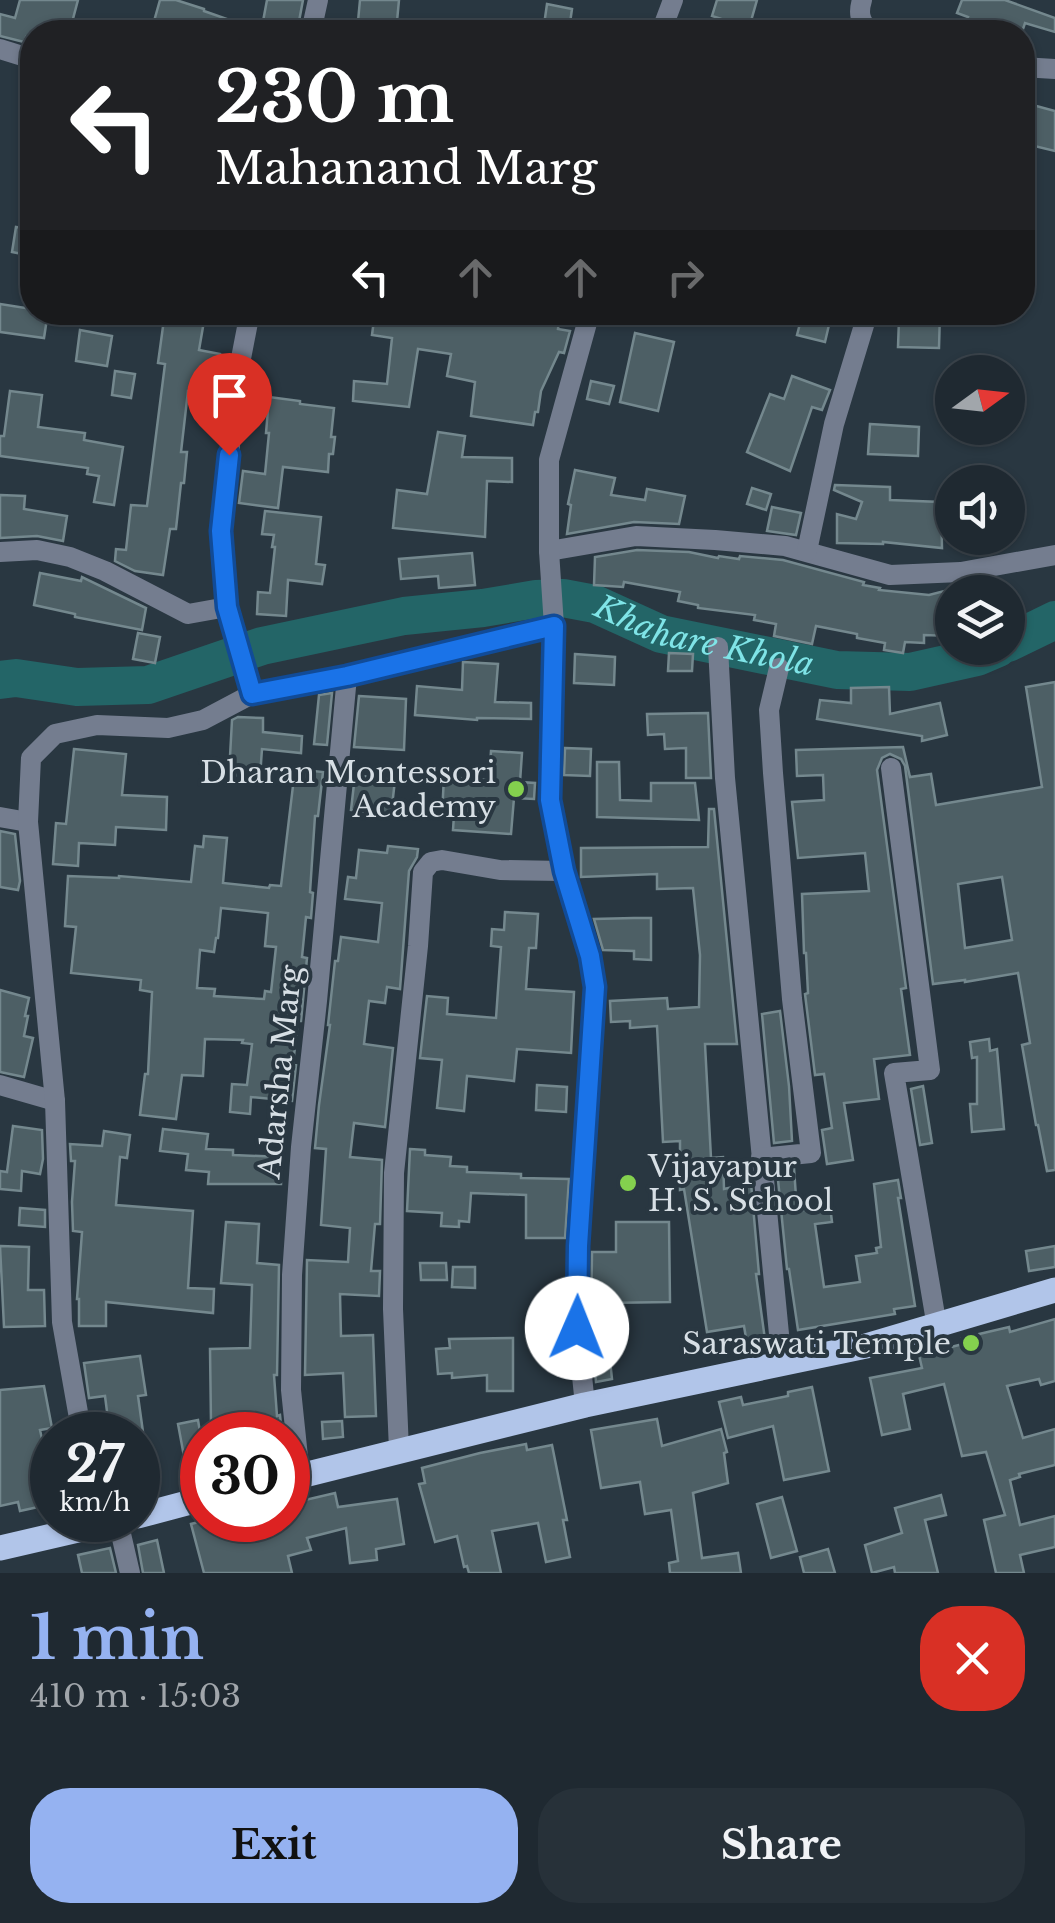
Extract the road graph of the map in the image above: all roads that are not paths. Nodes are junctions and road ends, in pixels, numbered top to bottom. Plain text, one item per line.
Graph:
1 (248, 325) edge
2 (586, 325) edge
3 (864, 325) edge
4 (0, 552) edge
5 (549, 552) junction
6 (807, 552) junction
7 (1055, 555) edge
8 (227, 607) junction
9 (553, 619) junction
10 (718, 647) dead end
11 (779, 668) dead end
12 (347, 676) junction
13 (252, 694) junction
14 (890, 768) dead end
15 (0, 817) edge
16 (28, 822) junction
17 (564, 871) junction
18 (0, 1085) edge
19 (55, 1101) junction
20 (761, 1158) junction
21 (1055, 1290) edge
22 (937, 1327) junction
23 (782, 1364) junction
24 (586, 1405) junction
25 (78, 1412) edge
26 (293, 1412) edge
27 (399, 1450) junction
28 (310, 1473) edge
29 (30, 1541) edge
30 (117, 1542) edge
31 (0, 1548) edge
32 (130, 1573) edge

1 - 8 street
2 - 5 street
3 - 6 street
4 - 8 street
5 - 6 street
5 - 9 street
6 - 7 street
8 - 13 street
9 - 12 street
9 - 17 street
10 - 20 street
11 - 20 street
12 - 13 street
12 - 26 street, Adarsha Marg
13 - 16 street
14 - 22 street
15 - 16 street
16 - 19 street
17 - 24 street
17 - 27 street
18 - 19 street
19 - 25 street
20 - 23 street
21 - 22 main road
22 - 23 main road
23 - 24 main road
24 - 27 main road
27 - 28 main road
29 - 31 main road
30 - 32 street

